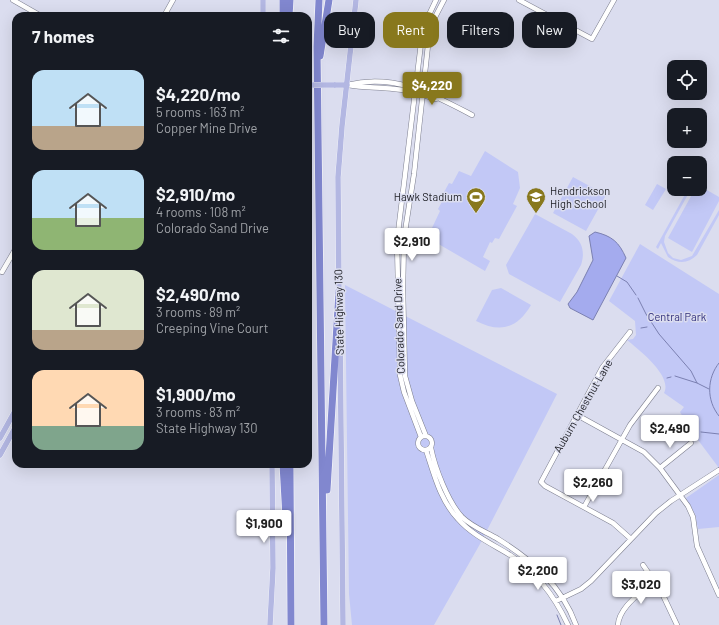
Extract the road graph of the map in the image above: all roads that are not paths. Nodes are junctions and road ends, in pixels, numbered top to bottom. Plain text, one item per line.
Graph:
1 (13, 0) edge
2 (173, 0) edge
3 (263, 0) edge
4 (283, 0) edge
5 (290, 0) edge
6 (319, 0) edge
7 (329, 0) edge
8 (356, 0) edge
9 (436, 0) edge
10 (444, 0) edge
11 (519, 0) edge
12 (614, 0) edge
13 (34, 12) edge
14 (166, 12) edge
15 (262, 12) edge
16 (283, 12) edge
17 (289, 12) edge
18 (318, 72) junction
19 (312, 85) edge
20 (347, 85) junction
21 (416, 90) junction
22 (422, 93) junction
23 (472, 116) dead end
24 (397, 241) junction
25 (404, 248) junction
26 (12, 255) edge
27 (2, 272) dead end
28 (339, 291) junction
29 (630, 332) dead end
30 (658, 388) dead end
31 (577, 415) junction
32 (12, 416) edge
33 (12, 433) edge
34 (423, 437) junction
35 (0, 438) edge
36 (622, 440) junction
37 (691, 443) dead end
38 (428, 449) junction
39 (0, 455) edge
40 (272, 468) edge
41 (283, 468) edge
42 (290, 468) edge
43 (660, 468) junction
44 (719, 470) edge
45 (679, 495) junction
46 (584, 507) junction
47 (453, 509) junction
48 (631, 539) junction
49 (323, 554) junction
50 (643, 565) dead end
51 (654, 580) junction
52 (719, 595) edge
53 (563, 598) junction
54 (556, 602) junction
55 (291, 616) junction
56 (270, 625) edge
57 (291, 625) edge
58 (324, 625) edge
59 (343, 625) edge
60 (568, 625) edge
61 (576, 625) edge
62 (618, 625) edge
63 (677, 625) edge

1 - 13 street
2 - 14 street
3 - 15 main road
4 - 16 highway
5 - 17 highway
6 - 18 highway
7 - 18 highway
8 - 20 main road, State Highway 130
9 - 21 street, Colorado Sand Drive
10 - 22 street, Colorado Sand Drive
11 - 12 street
18 - 49 highway
19 - 20 main road, bridge
20 - 21 street
20 - 28 main road, State Highway 130
21 - 22 street
21 - 24 street, Colorado Sand Drive
22 - 23 street
22 - 25 street, Colorado Sand Drive
24 - 25 street
24 - 34 street, Colorado Sand Drive
25 - 34 street, Colorado Sand Drive
26 - 27 street
28 - 49 highway
28 - 59 main road, State Highway 130
29 - 31 street, Auburn Chestnut Lane
30 - 36 street
31 - 36 street
31 - 46 street, Auburn Chestnut Lane
32 - 35 main road
33 - 39 main road
34 - 38 street
34 - 38 street
36 - 43 street
36 - 46 street
37 - 43 street
38 - 47 street
40 - 56 main road
41 - 55 highway
42 - 55 highway
43 - 45 street
44 - 45 street
45 - 48 street
45 - 52 street
46 - 48 street
47 - 53 street
47 - 54 street
48 - 53 street
49 - 58 highway
50 - 51 street
51 - 62 street
51 - 63 street
53 - 54 street
53 - 61 street
54 - 60 street
55 - 57 highway

